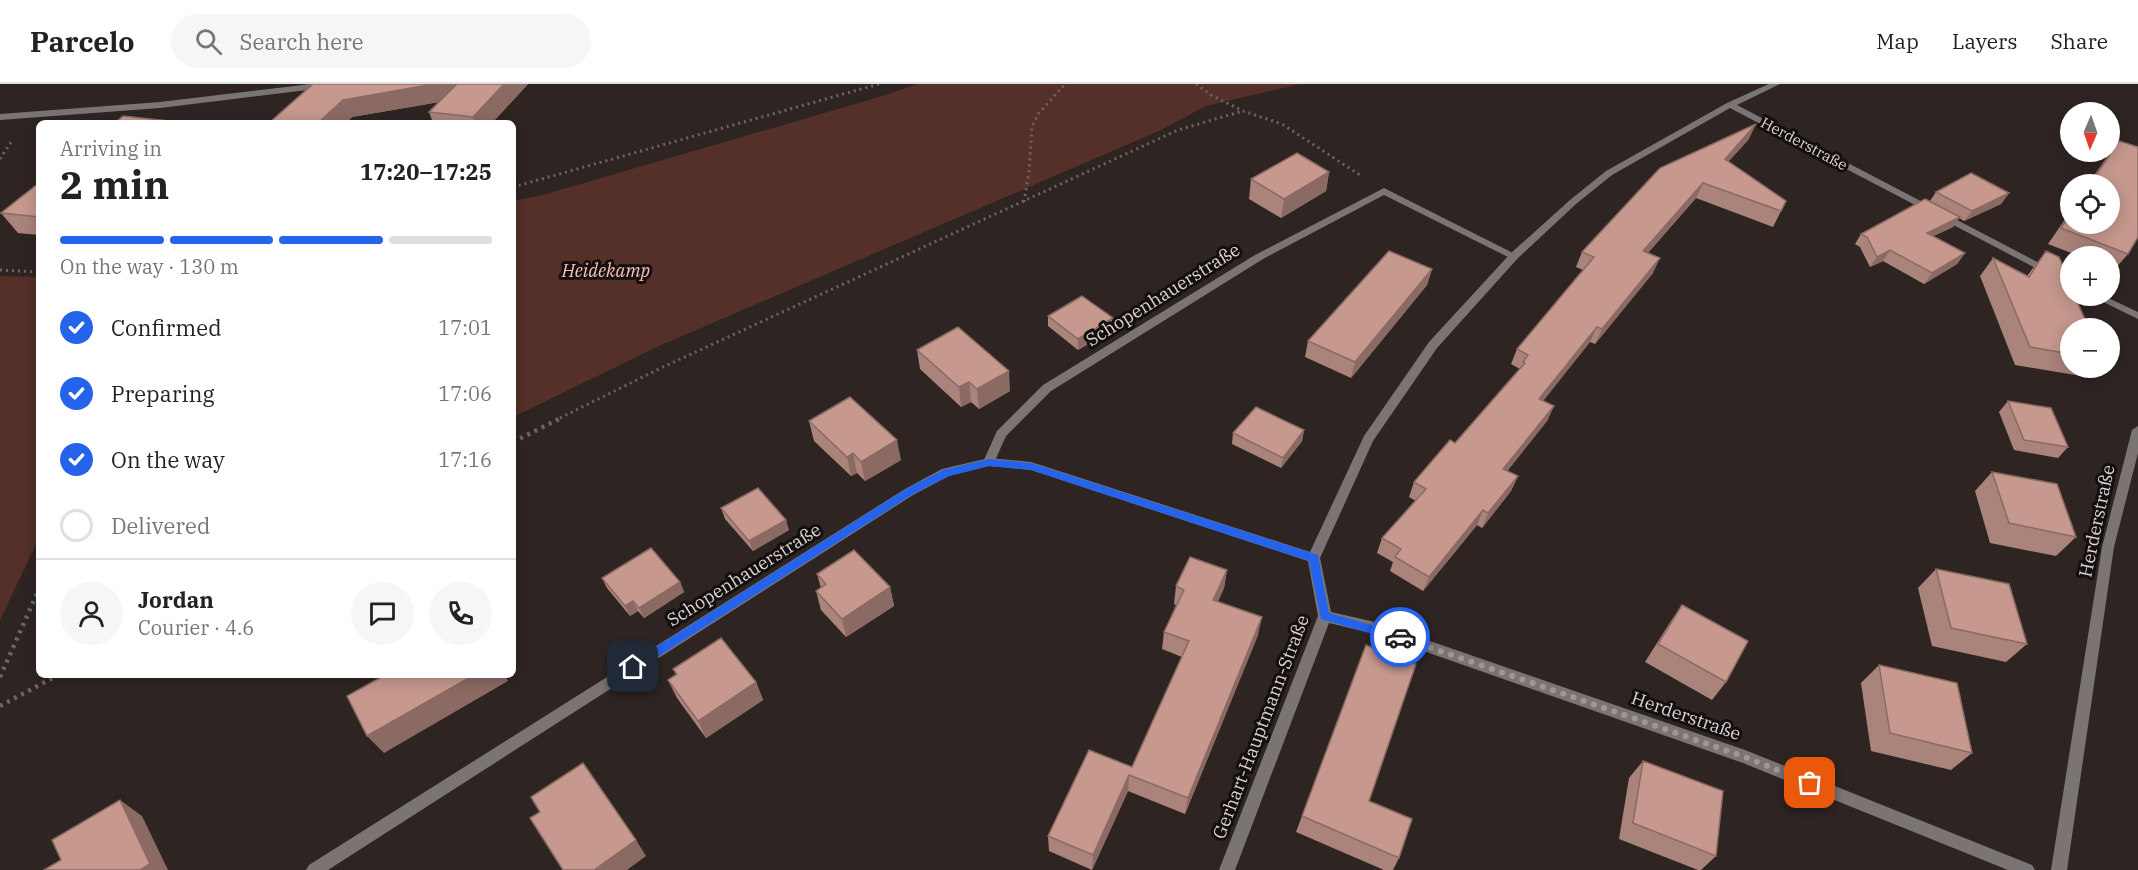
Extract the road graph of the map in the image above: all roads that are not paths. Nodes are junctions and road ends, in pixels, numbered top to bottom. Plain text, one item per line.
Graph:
1 (332, 84) edge
2 (1776, 84) edge
3 (1730, 105) junction
4 (0, 117) edge
5 (1514, 255) junction
6 (2060, 278) edge
7 (2117, 306) edge
8 (2138, 316) edge
9 (2138, 430) edge
10 (989, 462) junction
11 (1314, 558) junction
12 (1325, 616) junction
13 (314, 870) edge
14 (1227, 870) edge
15 (2027, 870) edge
16 (2060, 870) edge

1 - 4 street
2 - 3 street
3 - 5 street
3 - 6 street, Herderstraße
5 - 10 street, Schopenhauerstraße
5 - 11 street
7 - 8 street
9 - 16 street, Herderstraße
10 - 11 street, Schopenhauerstraße
10 - 13 street, Schopenhauerstraße
11 - 12 street, Gerhart-Hauptmann-Straße
12 - 14 street, Gerhart-Hauptmann-Straße
12 - 15 street, Herderstraße

